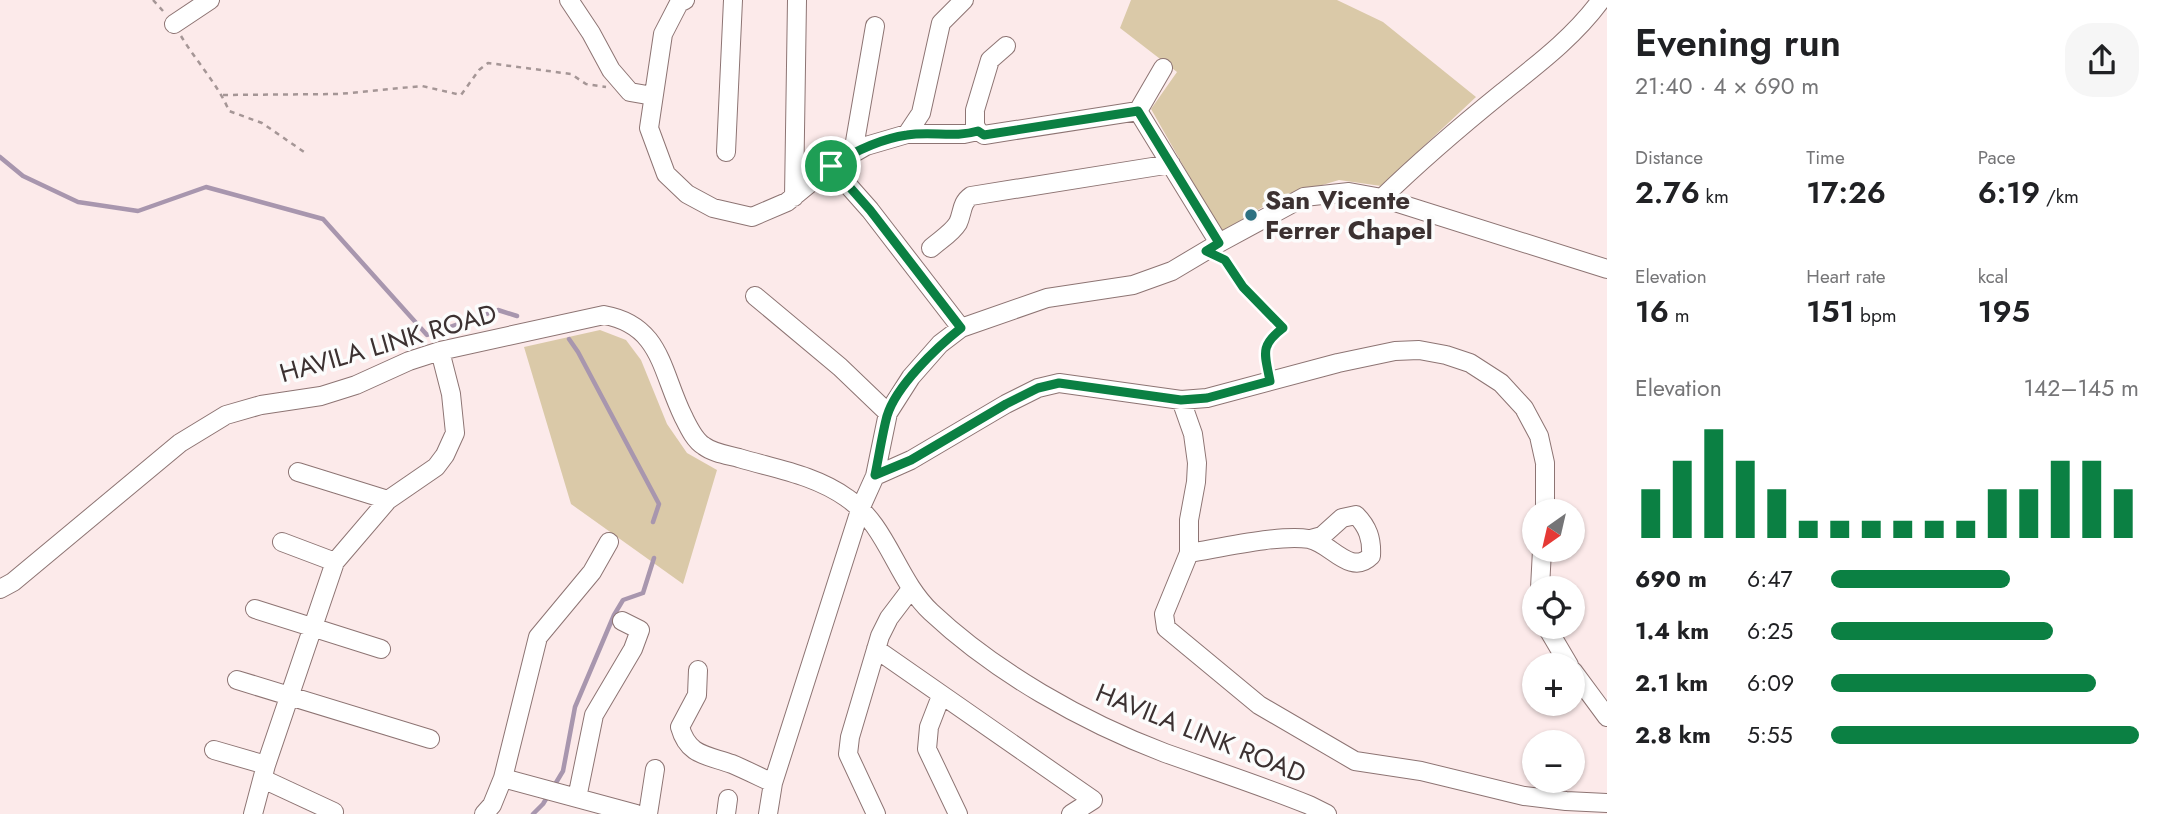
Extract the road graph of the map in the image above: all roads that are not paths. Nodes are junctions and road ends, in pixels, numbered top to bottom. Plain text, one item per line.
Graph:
1 (210, 0) edge
2 (569, 0) edge
3 (685, 0) edge
4 (733, 0) edge
5 (797, 0) edge
6 (964, 0) edge
7 (1601, 0) edge
8 (174, 24) road end
9 (875, 26) dead end
10 (1006, 46) dead end
11 (1163, 68) dead end
12 (653, 96) junction
13 (1138, 111) junction
14 (978, 131) junction
15 (908, 134) junction
16 (726, 152) dead end
17 (853, 153) junction
18 (1171, 164) junction
19 (831, 166) junction
20 (794, 197) junction
21 (1382, 198) junction
22 (1212, 247) junction
23 (931, 248) dead end
24 (1607, 269) edge
25 (755, 296) dead end
26 (961, 328) junction
27 (440, 351) junction
28 (1181, 400) junction
29 (888, 413) junction
30 (298, 472) dead end
31 (875, 475) junction
32 (1545, 499) edge
33 (388, 500) junction
34 (861, 507) junction
35 (1311, 539) dead end
36 (282, 542) dead end
37 (609, 542) dead end
38 (1189, 553) junction
39 (335, 562) junction
40 (0, 589) edge
41 (911, 589) junction
42 (254, 608) dead end
43 (622, 621) dead end
44 (314, 629) junction
45 (381, 649) dead end
46 (876, 649) junction
47 (698, 670) dead end
48 (237, 680) dead end
49 (1585, 687) edge
50 (941, 696) junction
51 (290, 698) junction
52 (1607, 717) edge
53 (430, 739) dead end
54 (214, 750) dead end
55 (655, 769) dead end
56 (264, 772) junction
57 (503, 778) junction
58 (774, 783) junction
59 (578, 798) junction
60 (1607, 803) edge
61 (334, 812) edge
62 (253, 814) edge
63 (484, 814) edge
64 (636, 814) edge
65 (648, 814) edge
66 (768, 814) edge
67 (876, 814) edge
68 (958, 814) edge
69 (1071, 814) edge
70 (1327, 814) edge

1 - 8 street
2 - 12 street
3 - 12 street
4 - 16 street
5 - 20 street
6 - 15 street
7 - 21 street
9 - 17 street
10 - 14 street
11 - 13 street
12 - 20 street
13 - 14 street
13 - 18 street
14 - 15 street
15 - 17 street
17 - 19 street
18 - 22 street
18 - 23 street
19 - 20 street
19 - 26 street
21 - 22 street
21 - 24 street
22 - 26 street
25 - 29 street
26 - 29 street
27 - 33 street
27 - 34 street, HAVILA LINK ROAD
27 - 40 street, HAVILA LINK ROAD
28 - 31 street
28 - 32 street
28 - 38 street
29 - 31 street
30 - 33 street
31 - 34 street
33 - 39 street
34 - 41 street, HAVILA LINK ROAD
34 - 58 street
35 - 38 street
36 - 39 street
37 - 57 street
38 - 60 street
39 - 44 street
41 - 46 street
41 - 70 street, HAVILA LINK ROAD
42 - 44 street
43 - 59 street
44 - 45 street
44 - 51 street
46 - 50 street
46 - 67 street
47 - 58 street
48 - 51 street
49 - 52 street
50 - 68 street
50 - 69 street
51 - 53 street
51 - 56 street
54 - 56 street
55 - 65 street
56 - 61 street
56 - 62 street
57 - 59 street
57 - 63 street
58 - 66 street
59 - 64 street

